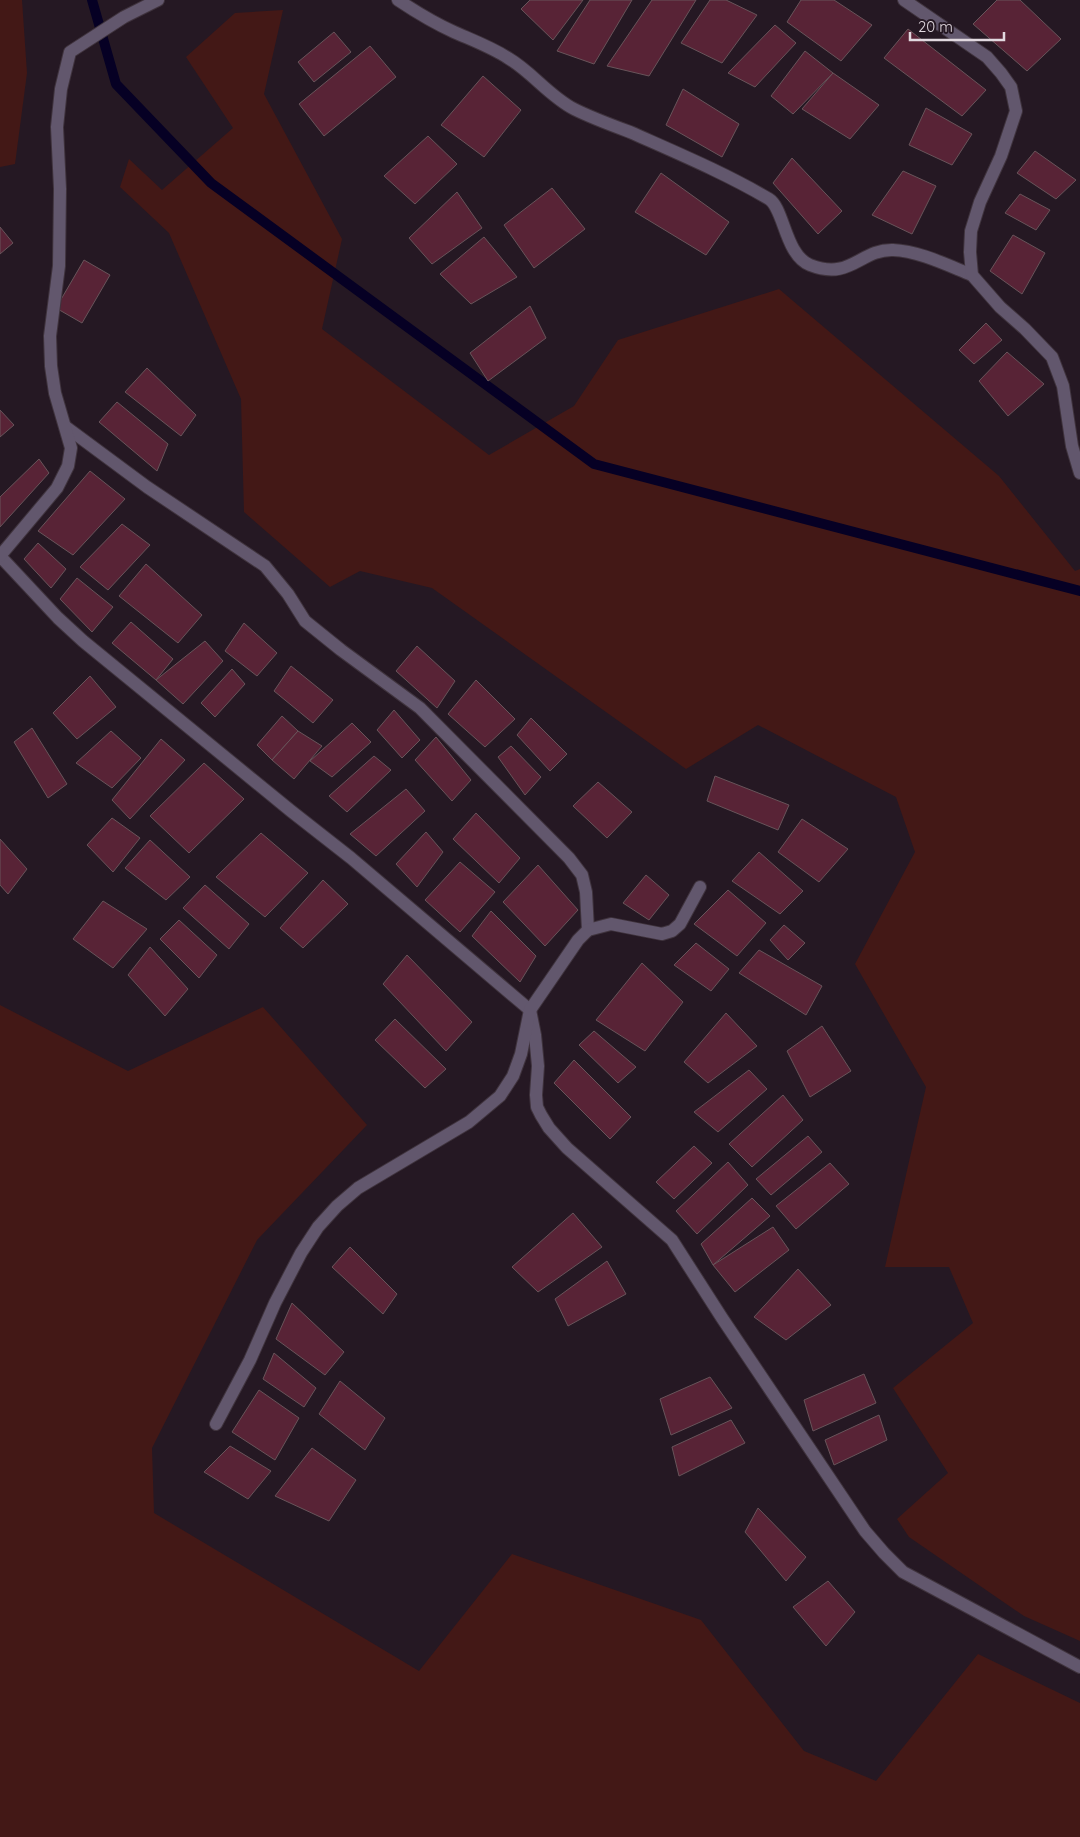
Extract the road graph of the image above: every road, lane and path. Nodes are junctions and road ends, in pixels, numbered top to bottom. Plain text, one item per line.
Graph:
1 (158, 0) edge
2 (398, 0) edge
3 (904, 0) edge
4 (972, 275) junction
5 (66, 427) junction
6 (1080, 474) edge
7 (0, 556) edge
8 (700, 887) dead end
9 (588, 930) junction
10 (530, 1010) junction
11 (216, 1424) dead end
12 (1080, 1667) edge

1 - 5 street
2 - 4 street
3 - 4 street
4 - 6 street
5 - 7 street
5 - 9 street
7 - 10 street
8 - 9 street
9 - 10 street
10 - 11 street
10 - 12 street

